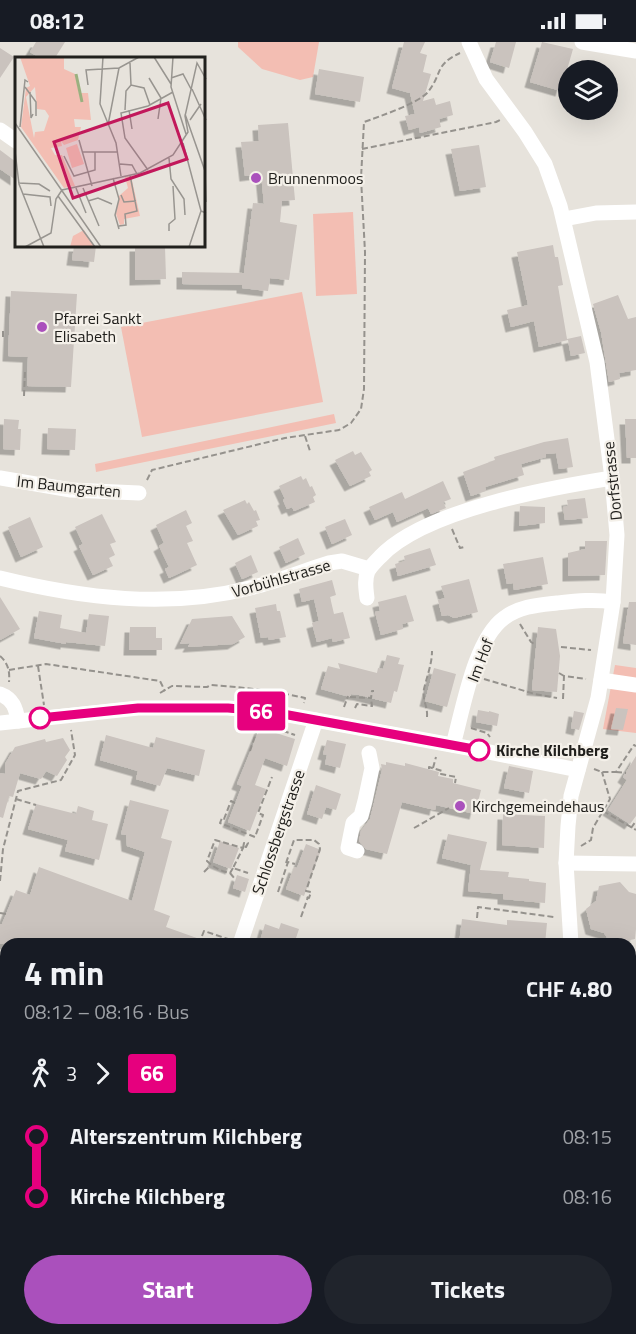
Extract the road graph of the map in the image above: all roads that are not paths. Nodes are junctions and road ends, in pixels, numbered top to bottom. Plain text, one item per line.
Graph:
1 (582, 42) edge
2 (465, 48) edge
3 (636, 51) edge
4 (0, 130) edge
5 (15, 140) edge
6 (636, 212) edge
7 (564, 219) junction
8 (0, 478) edge
9 (612, 478) junction
10 (139, 493) road end
11 (369, 569) junction
12 (0, 578) edge
13 (367, 598) dead end
14 (613, 602) junction
15 (595, 680) junction
16 (636, 685) edge
17 (2, 695) edge
18 (316, 720) junction
19 (18, 721) junction
20 (0, 723) edge
21 (376, 731) junction
22 (453, 745) junction
23 (585, 770) junction
24 (357, 851) dead end
25 (566, 863) junction
26 (636, 864) edge
27 (240, 938) edge
28 (570, 938) edge

1 - 3 street
2 - 7 street, Dorfstrasse
4 - 5 street
6 - 7 street
7 - 9 street, Dorfstrasse
8 - 10 street, Im Baumgarten
9 - 11 street
9 - 14 street, Dorfstrasse
11 - 12 street, Vorbühlstrasse
11 - 13 street
14 - 15 street, Dorfstrasse
14 - 22 street, Im Hof
15 - 16 street
15 - 23 street, Dorfstrasse
17 - 19 street
18 - 19 street
18 - 21 street
18 - 27 street, Schlossbergstrasse
19 - 20 street
21 - 22 street
21 - 24 street
22 - 23 street
23 - 25 street, Dorfstrasse
25 - 26 street
25 - 28 street, Dorfstrasse

